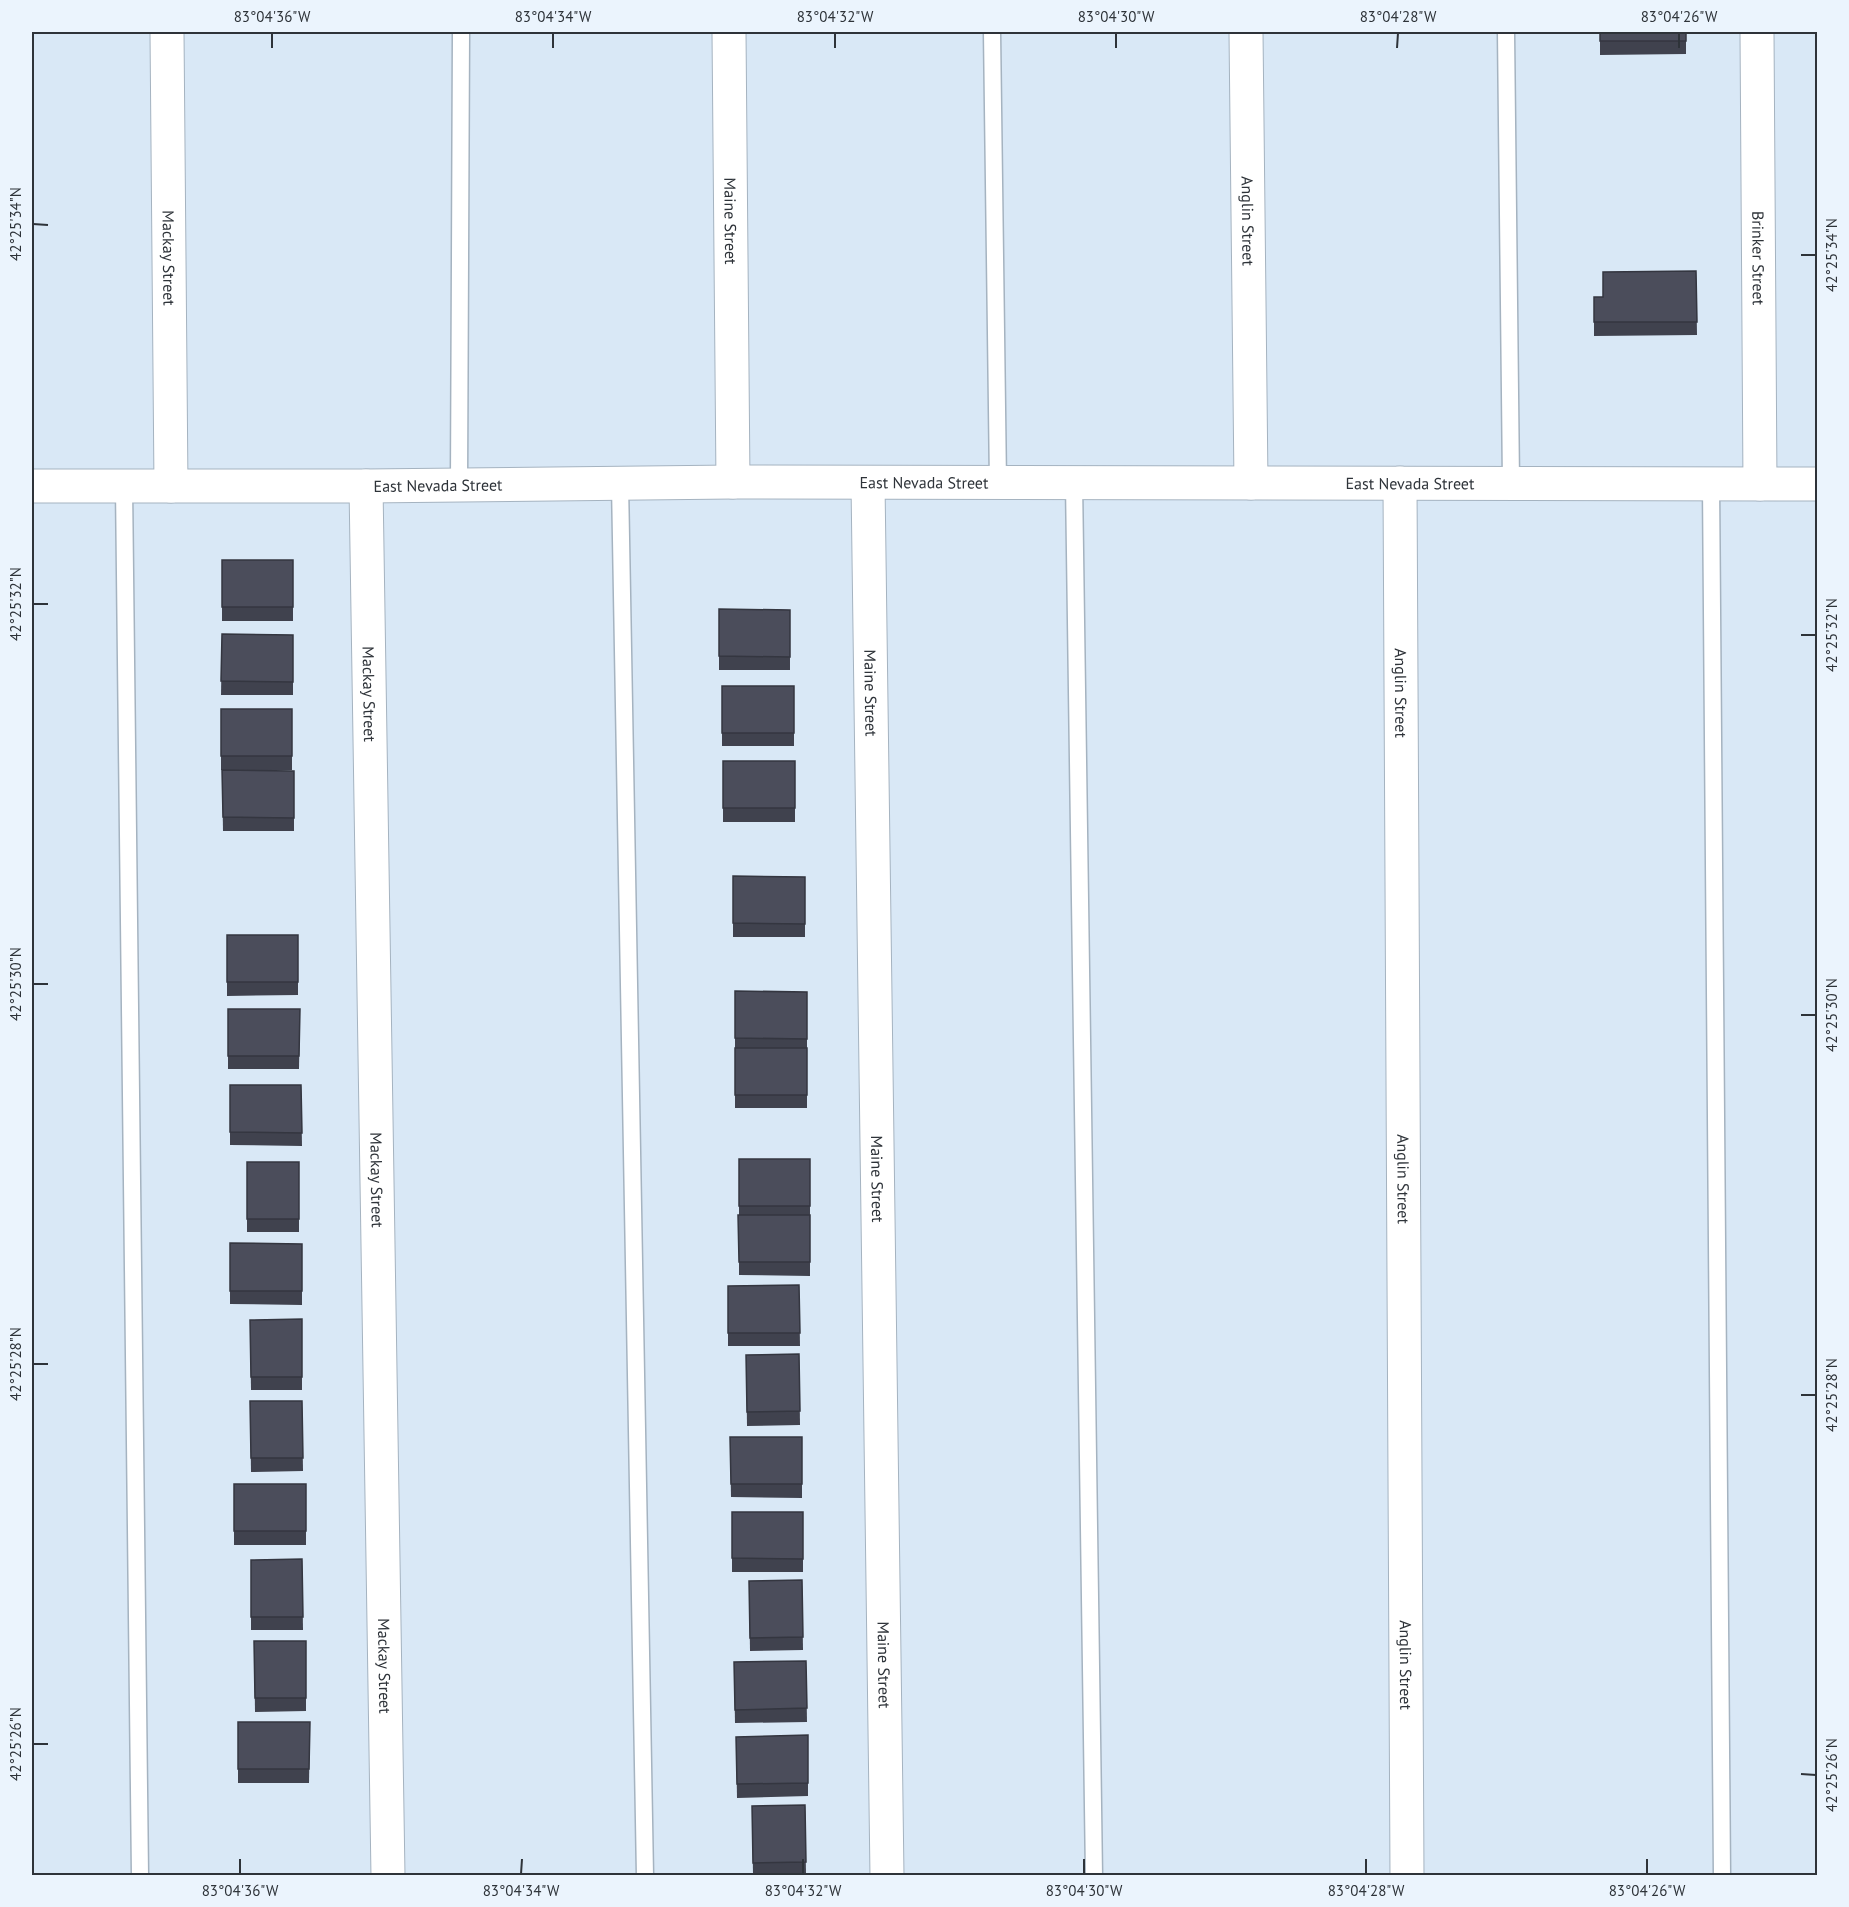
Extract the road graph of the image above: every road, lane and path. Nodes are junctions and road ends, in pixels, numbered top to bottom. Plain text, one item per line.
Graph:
1 (167, 32) edge
2 (460, 32) edge
3 (729, 32) edge
4 (992, 32) edge
5 (1246, 32) edge
6 (1506, 32) edge
7 (1757, 32) edge
8 (733, 482) junction
9 (620, 483) junction
10 (868, 483) junction
11 (998, 483) junction
12 (1074, 483) junction
13 (1251, 483) junction
14 (1400, 483) junction
15 (1511, 483) junction
16 (1711, 484) junction
17 (1760, 484) junction
18 (1818, 484) edge
19 (459, 485) junction
20 (32, 486) edge
21 (124, 486) junction
22 (171, 486) junction
23 (366, 486) junction
24 (140, 1875) edge
25 (388, 1875) edge
26 (645, 1875) edge
27 (886, 1875) edge
28 (1094, 1875) edge
29 (1407, 1875) edge
30 (1722, 1875) edge

1 - 22 street, Mackay Street
2 - 19 lane
3 - 8 street, Maine Street
4 - 11 lane
5 - 13 street, Anglin Street
6 - 15 lane
7 - 17 street, Brinker Street
8 - 9 street, East Nevada Street
8 - 10 street, East Nevada Street
9 - 19 street, East Nevada Street
9 - 26 lane
10 - 11 street, East Nevada Street
10 - 27 street, Maine Street
11 - 12 street, East Nevada Street
12 - 13 street, East Nevada Street
12 - 28 lane
13 - 14 street, East Nevada Street
14 - 15 street, East Nevada Street
14 - 29 street, Anglin Street
15 - 16 street, East Nevada Street
16 - 17 street, East Nevada Street
16 - 30 lane
17 - 18 street, East Nevada Street
19 - 23 street, East Nevada Street
20 - 21 street, East Nevada Street
21 - 22 street, East Nevada Street
21 - 24 lane
22 - 23 street, East Nevada Street
23 - 25 street, Mackay Street

